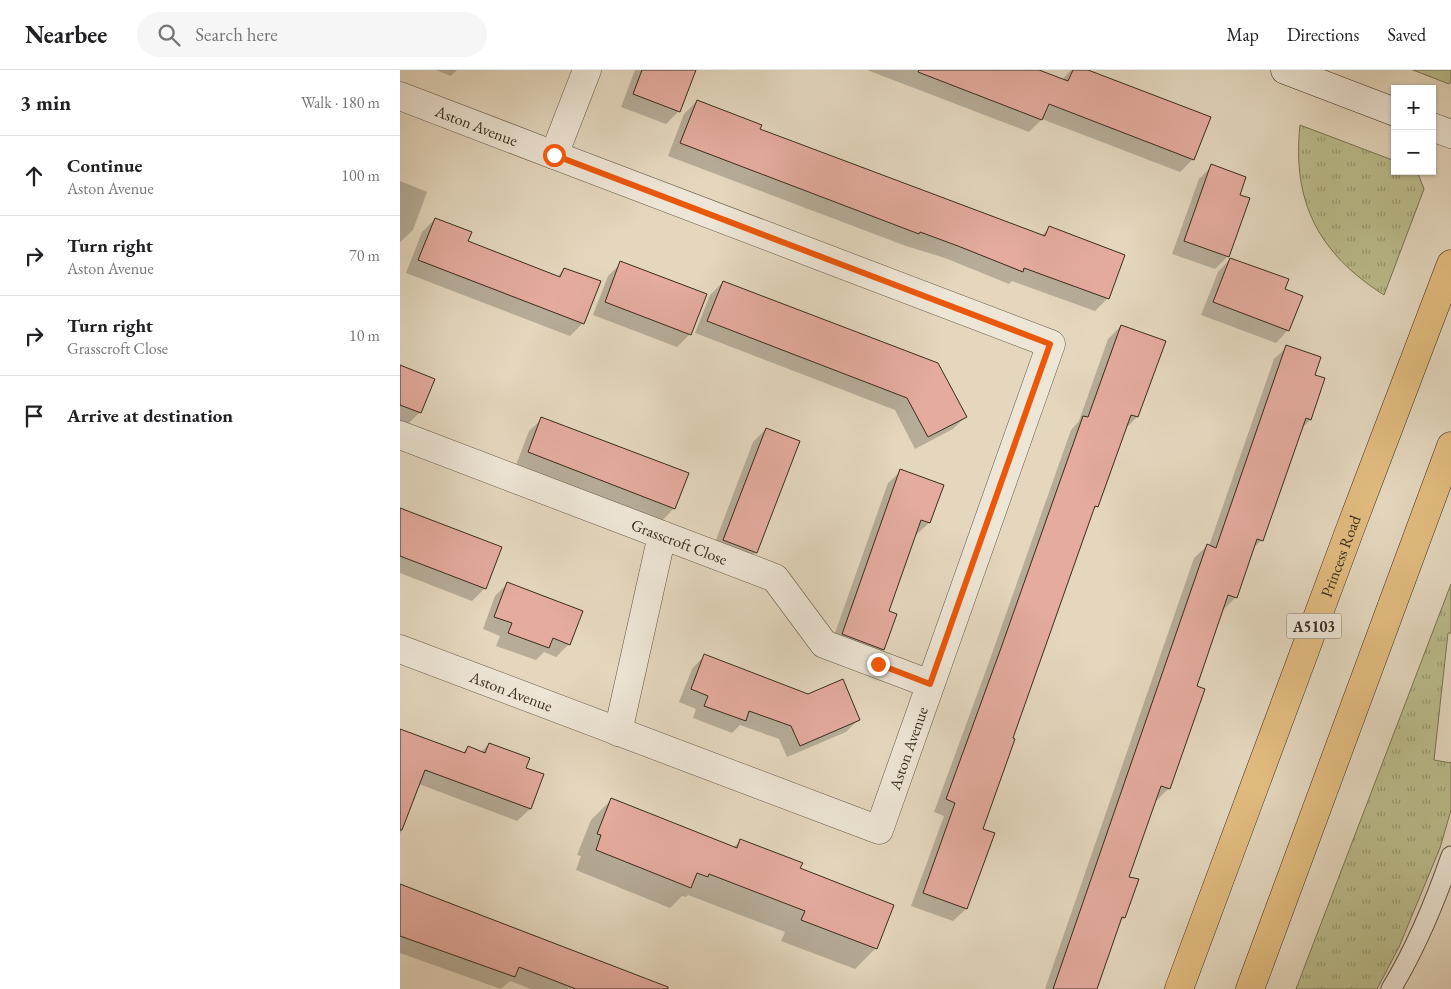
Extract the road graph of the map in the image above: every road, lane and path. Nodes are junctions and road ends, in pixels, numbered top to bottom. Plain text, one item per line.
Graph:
1 (587, 70) edge
2 (1285, 70) edge
3 (400, 96) edge
4 (1391, 110) edge
5 (1436, 128) edge
6 (1451, 134) edge
7 (554, 155) junction
8 (1451, 264) edge
9 (400, 435) edge
10 (1451, 446) edge
11 (662, 535) junction
12 (400, 649) edge
13 (930, 684) junction
14 (618, 732) junction
15 (1451, 856) edge
16 (1179, 989) edge
17 (1250, 989) edge
18 (1391, 989) edge

1 - 7 street
2 - 4 street
3 - 7 street, Aston Avenue
5 - 6 street
7 - 13 street, Aston Avenue
8 - 16 highway, Princess Road / A5103
9 - 11 street, Grasscroft Close
10 - 17 highway
11 - 13 street, Grasscroft Close
11 - 14 street
12 - 14 street, Aston Avenue
13 - 14 street, Aston Avenue
15 - 18 lane

